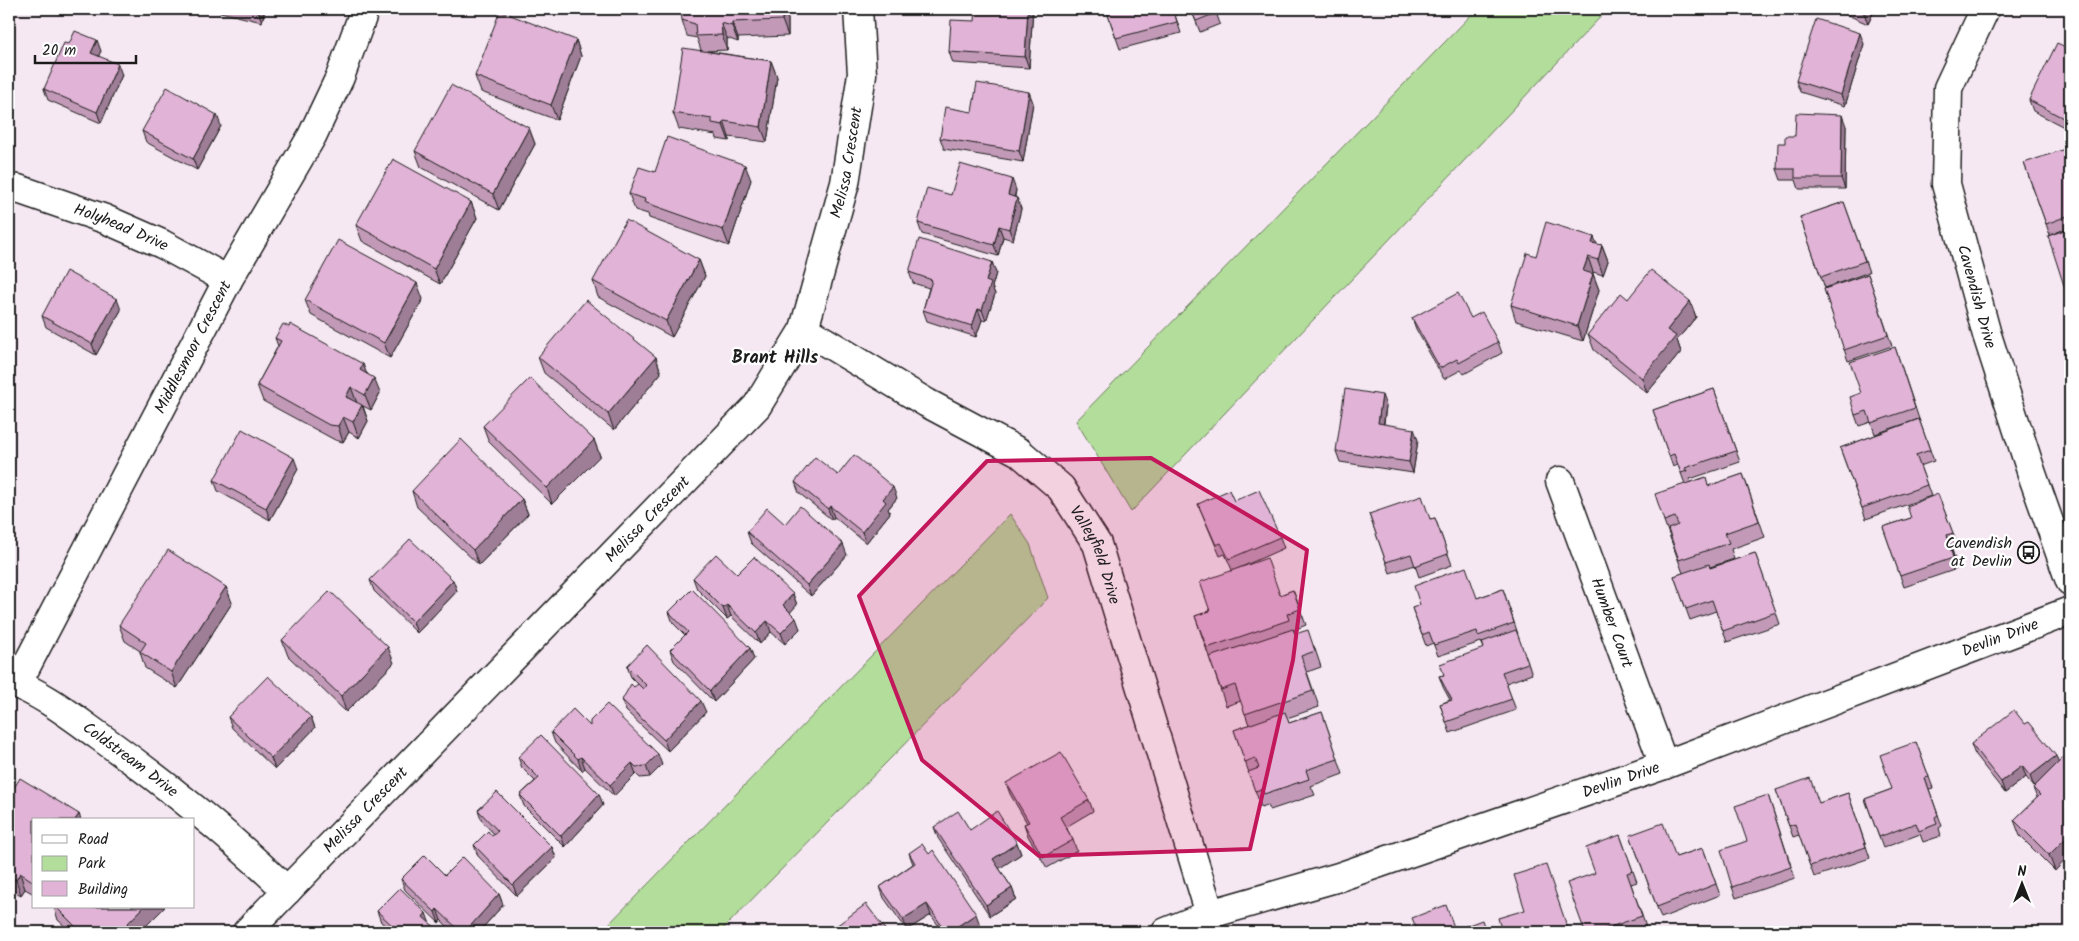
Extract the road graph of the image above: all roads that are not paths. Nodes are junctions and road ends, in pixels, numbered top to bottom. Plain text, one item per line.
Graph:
1 (362, 9) edge
2 (858, 9) edge
3 (1985, 9) edge
4 (9, 188) edge
5 (228, 280) junction
6 (804, 329) junction
7 (1560, 480) dead end
8 (2070, 581) edge
9 (2070, 611) edge
10 (13, 683) edge
11 (1664, 765) junction
12 (287, 891) junction
13 (1210, 914) junction
14 (247, 932) edge
15 (1166, 932) edge

1 - 5 street, Middlesmoor Crescent
2 - 6 street, Melissa Crescent
3 - 8 street, Cavendish Drive
4 - 5 street, Holyhead Drive
5 - 10 street, Middlesmoor Crescent
6 - 12 street, Melissa Crescent
6 - 13 street, Valleyfield Drive
7 - 11 street, Humber Court
9 - 11 street, Devlin Drive
10 - 12 street, Coldstream Drive
11 - 13 street, Devlin Drive
12 - 14 street, Melissa Crescent
13 - 15 street, Devlin Drive

